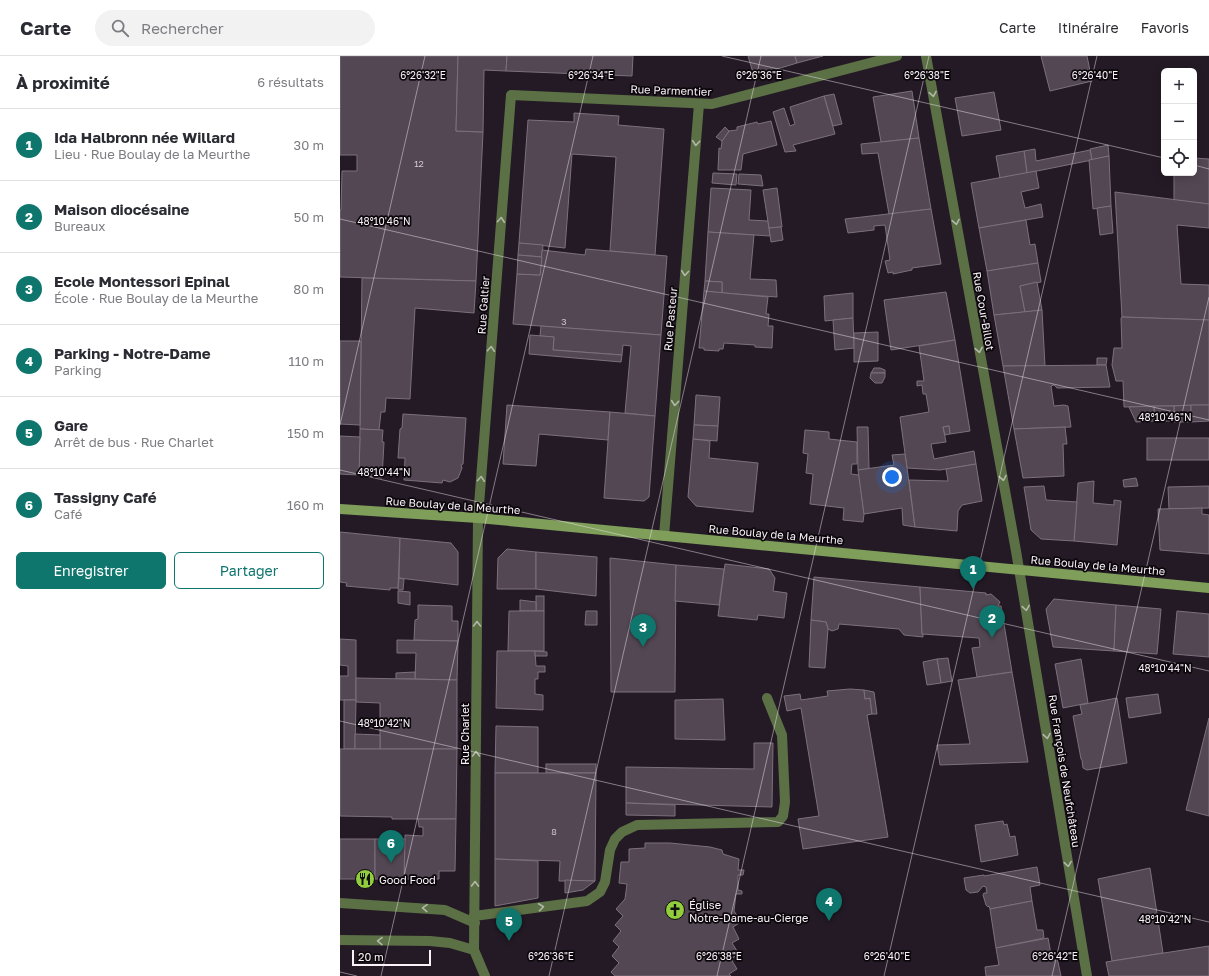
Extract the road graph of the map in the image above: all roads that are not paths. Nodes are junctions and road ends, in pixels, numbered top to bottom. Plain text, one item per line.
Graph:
1 (897, 56) edge
2 (926, 56) edge
3 (511, 95) joint
4 (699, 104) junction
5 (340, 509) edge
6 (478, 518) junction
7 (664, 536) junction
8 (1019, 569) junction
9 (1209, 588) edge
10 (768, 698) dead end
11 (340, 903) edge
12 (475, 920) junction
13 (340, 940) edge
14 (474, 950) junction
15 (485, 976) edge
16 (1087, 976) edge

1 - 4 street, Rue Parmentier
2 -> 8 street, Rue Cour-Billot
3 - 4 street, Rue Parmentier
6 -> 3 street, Rue Galtier
4 -> 7 street, Rue Pasteur
5 - 6 main road, Rue Boulay de la Meurthe
6 - 7 main road, Rue Boulay de la Meurthe
12 -> 6 street, Rue Charlet
7 - 8 main road, Rue Boulay de la Meurthe
8 - 9 main road, Rue Boulay de la Meurthe
8 -> 16 street, Rue François de Neufchâteau
12 -> 10 street
12 -> 11 street
12 - 14 street, Rue Charlet
14 -> 13 street
14 - 15 street

